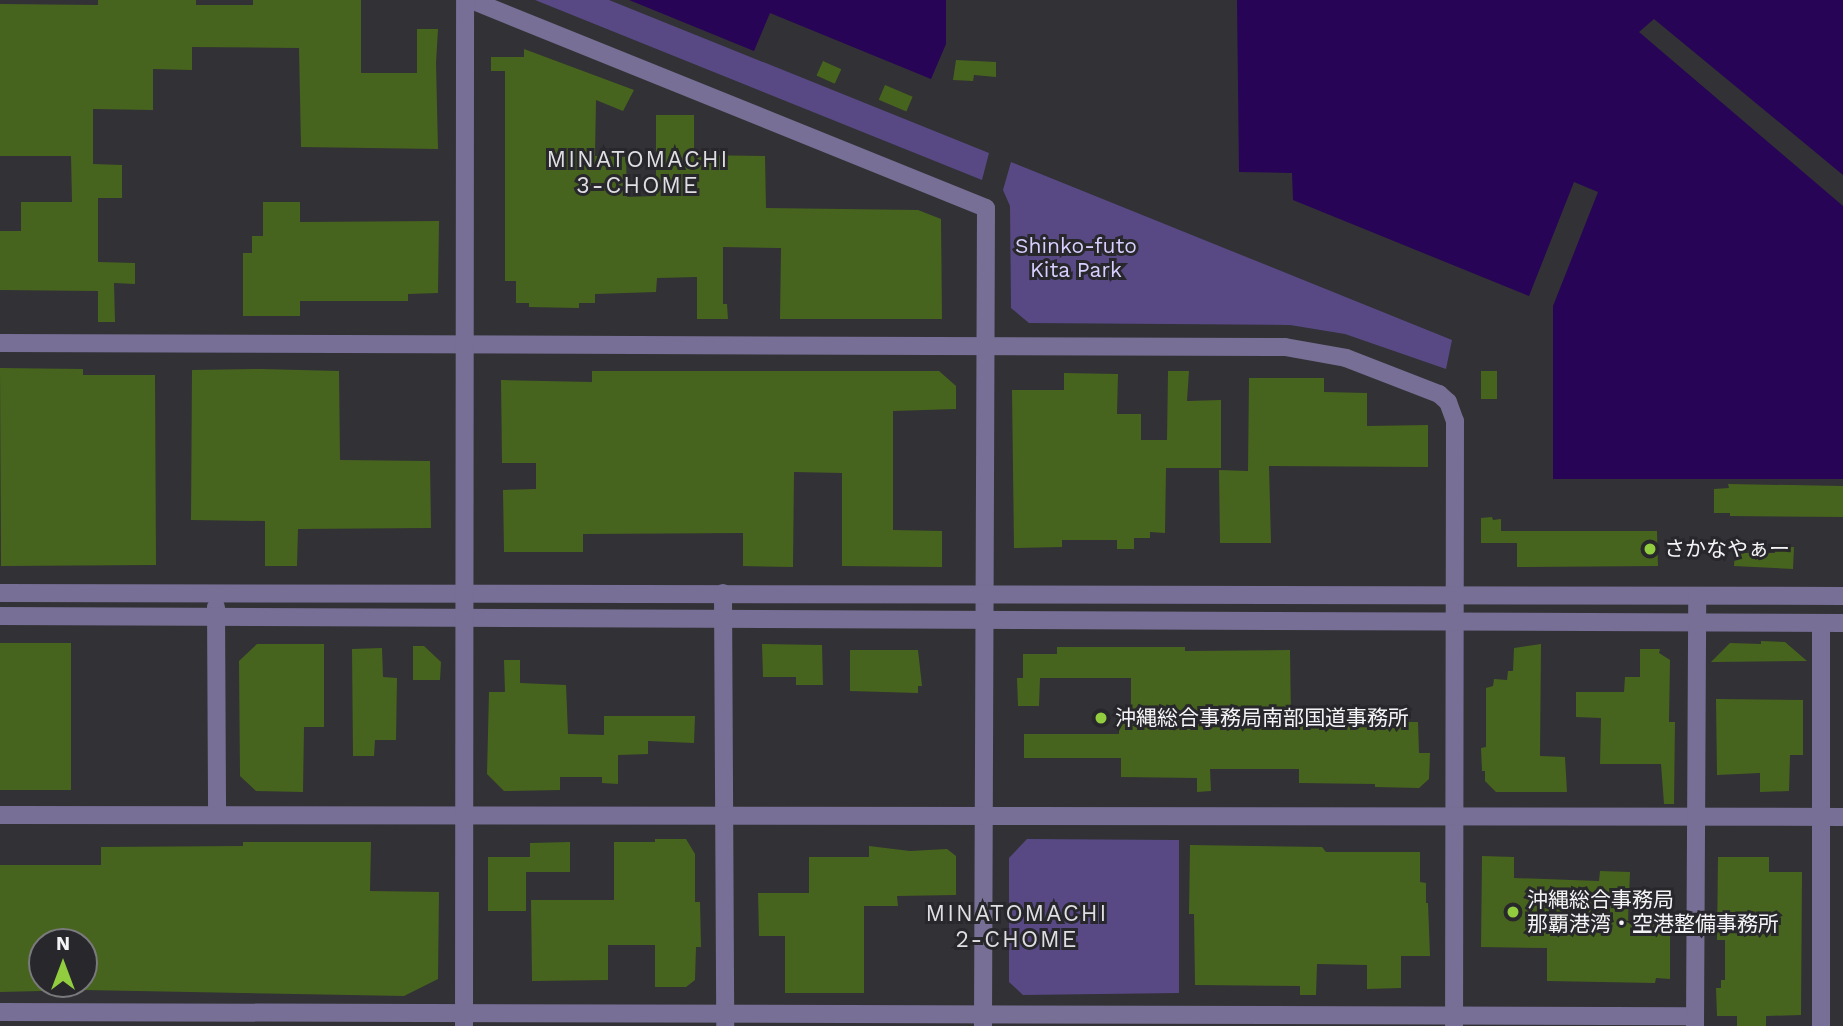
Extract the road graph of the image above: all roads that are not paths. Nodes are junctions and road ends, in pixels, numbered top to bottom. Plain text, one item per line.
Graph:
1 (465, 0) edge
2 (471, 0) edge
3 (0, 343) edge
4 (464, 345) junction
5 (986, 345) junction
6 (465, 592) junction
7 (0, 593) edge
8 (216, 593) junction
9 (723, 593) junction
10 (985, 593) junction
11 (1454, 596) junction
12 (1697, 596) junction
13 (1843, 596) edge
14 (0, 616) edge
15 (216, 617) junction
16 (465, 618) junction
17 (723, 619) junction
18 (985, 620) junction
19 (1454, 622) junction
20 (1697, 623) junction
21 (1821, 623) junction
22 (1843, 623) edge
23 (0, 815) edge
24 (217, 815) junction
25 (464, 815) junction
26 (724, 816) junction
27 (983, 816) junction
28 (1454, 816) junction
29 (1695, 817) junction
30 (1821, 817) junction
31 (1843, 817) edge
32 (0, 1012) edge
33 (983, 1019) edge
34 (464, 1020) edge
35 (725, 1020) edge
36 (1454, 1020) edge
37 (1695, 1021) edge
38 (1821, 1026) edge

1 - 4 street
2 - 5 street
3 - 4 street
4 - 5 street
4 - 6 street
5 - 10 street
5 - 11 street
6 - 8 street
6 - 9 street
6 - 16 street
7 - 8 street
8 - 15 street
9 - 10 street
9 - 17 street
10 - 11 street
10 - 18 street
11 - 12 street
11 - 19 street
12 - 13 street
12 - 20 street
14 - 15 street
15 - 16 street
15 - 24 street
16 - 17 street
16 - 25 street
17 - 18 street
17 - 26 street
18 - 19 street
18 - 27 street
19 - 20 street
19 - 28 street
20 - 21 street
20 - 29 street
21 - 22 street
21 - 30 street
23 - 24 street
24 - 25 street
25 - 26 street
25 - 34 street
26 - 27 street
26 - 35 street
27 - 28 street
27 - 33 street
28 - 29 street
28 - 36 street
29 - 30 street
29 - 37 street
30 - 31 street
30 - 38 street
32 - 34 street
33 - 35 street
33 - 36 street
34 - 35 street
36 - 37 street

